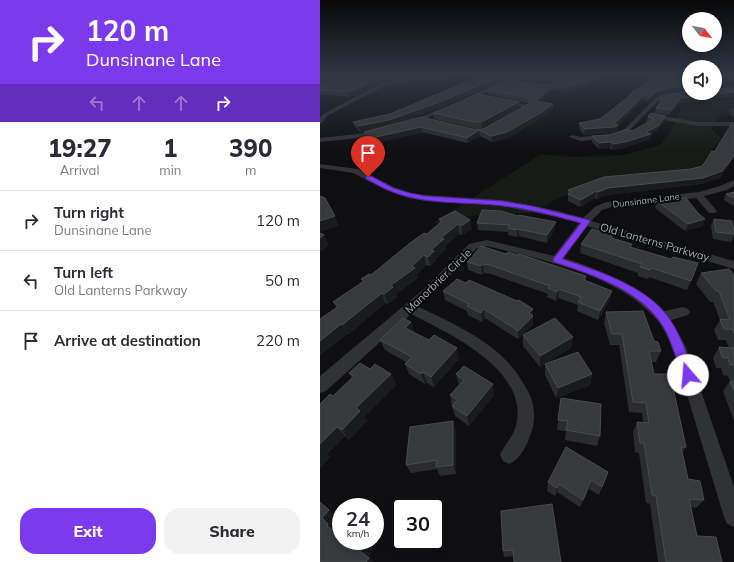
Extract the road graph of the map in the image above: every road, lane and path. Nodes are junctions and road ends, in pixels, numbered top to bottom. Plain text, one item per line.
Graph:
1 (351, 100) edge
2 (464, 100) edge
3 (503, 100) edge
4 (656, 100) edge
5 (323, 114) edge
6 (641, 114) junction
7 (513, 116) edge
8 (422, 119) junction
9 (320, 122) edge
10 (437, 122) edge
11 (733, 124) edge
12 (404, 125) edge
13 (389, 129) edge
14 (572, 138) dead end
15 (320, 140) edge
16 (320, 166) edge
17 (734, 184) edge
18 (698, 194) junction
19 (712, 212) dead end
20 (586, 222) junction
21 (557, 260) junction
22 (734, 265) edge
23 (410, 308) junction
24 (683, 312) dead end
25 (662, 317) junction
26 (320, 386) edge
27 (509, 455) dead end
28 (734, 517) edge

1 - 5 street
2 - 8 street
3 - 7 street
4 - 6 street
5 - 9 street
6 - 11 street
6 - 14 street
8 - 10 street
8 - 12 street
13 - 15 street
16 - 20 street, Old Lanterns Parkway
17 - 18 street, Dunsinane Lane
18 - 19 street
18 - 20 street, Dunsinane Lane
20 - 21 street, Dunsinane Lane
20 - 22 street, Old Lanterns Parkway
21 - 23 street, Manorbrier Circle
21 - 25 street, Manorbrier Circle
23 - 26 street, Manorbrier Circle
23 - 27 street
24 - 25 street
25 - 28 street, Manorbrier Circle

